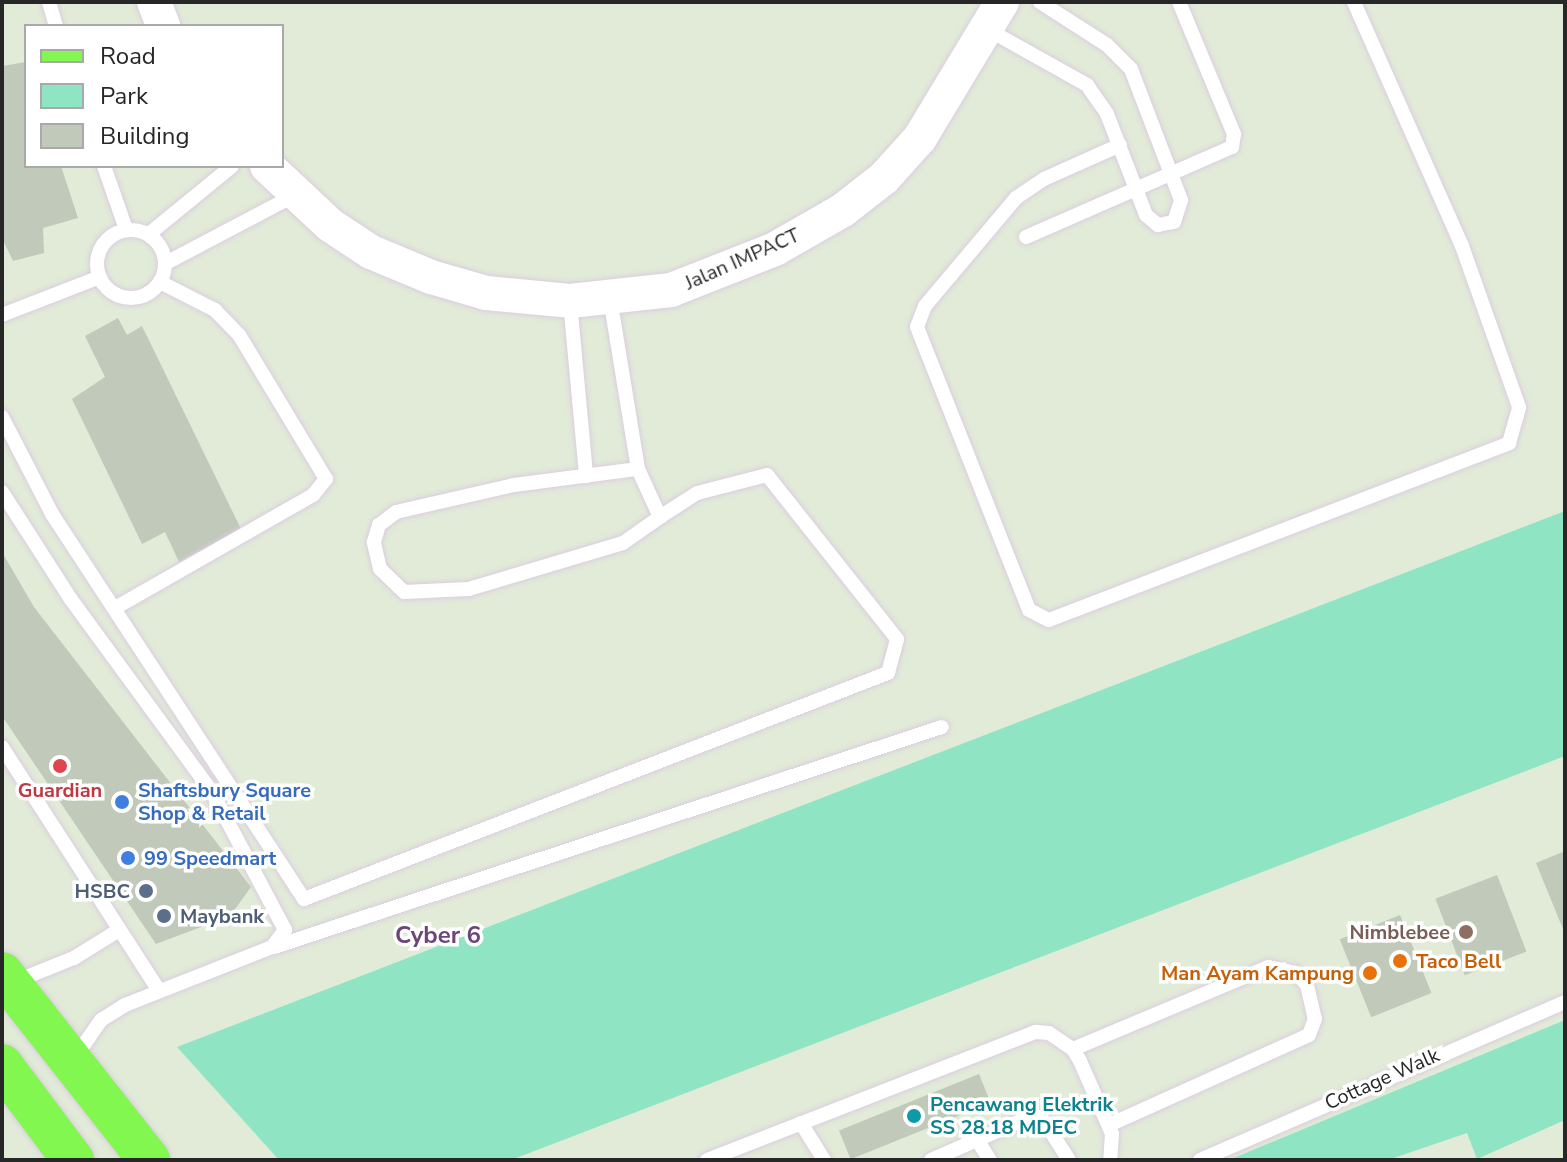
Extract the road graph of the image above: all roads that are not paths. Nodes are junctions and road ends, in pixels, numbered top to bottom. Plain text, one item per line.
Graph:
1 (49, 2) edge
2 (154, 2) edge
3 (1040, 2) edge
4 (1179, 2) edge
5 (1354, 2) edge
6 (994, 15) edge
7 (55, 24) edge
8 (162, 24) edge
9 (1120, 145) junction
10 (105, 168) edge
11 (230, 168) edge
12 (269, 168) edge
13 (1173, 176) junction
14 (1136, 191) junction
15 (297, 194) junction
16 (126, 229) junction
17 (149, 234) junction
18 (1026, 237) dead end
19 (166, 263) junction
20 (100, 277) junction
21 (160, 282) junction
22 (610, 298) junction
23 (570, 301) junction
24 (2, 315) edge
25 (2, 417) edge
26 (638, 469) junction
27 (586, 476) junction
28 (2, 492) edge
29 (660, 517) junction
30 (115, 608) junction
31 (942, 727) dead end
32 (2, 747) edge
33 (119, 930) junction
34 (272, 947) junction
35 (6, 978) edge
36 (158, 989) junction
37 (1565, 1002) edge
38 (1073, 1049) junction
39 (74, 1060) junction
40 (2, 1065) edge
41 (17, 1097) edge
42 (801, 1123) junction
43 (1109, 1125) junction
44 (976, 1138) junction
45 (73, 1160) edge
46 (149, 1160) edge
47 (707, 1160) edge
48 (824, 1160) edge
49 (931, 1160) edge
50 (990, 1160) edge
51 (1069, 1160) edge
52 (1110, 1160) edge
53 (1200, 1160) edge

1 - 7 lane
2 - 8 street
3 - 13 lane
4 - 13 lane
5 - 9 lane
6 - 9 lane
6 - 22 street, Jalan IMPACT
9 - 14 lane
10 - 16 lane
11 - 17 lane
12 - 15 street, Jalan IMPACT
13 - 14 lane
13 - 14 lane
14 - 18 lane
15 - 19 lane
15 - 23 street, Jalan IMPACT
16 - 17 lane
16 - 20 lane
17 - 19 lane
19 - 21 lane
20 - 21 lane
20 - 24 lane
21 - 30 lane
22 - 23 street, Jalan IMPACT
22 - 26 lane
23 - 27 lane
25 - 30 lane
26 - 27 lane
26 - 29 lane
27 - 29 lane
28 - 34 lane
29 - 30 lane
31 - 34 lane
32 - 33 lane
33 - 35 lane
33 - 36 lane
34 - 36 lane
35 - 39 main road
36 - 39 lane
37 - 53 lane, Cottage Walk
38 - 42 lane
38 - 43 lane
38 - 43 lane
39 - 46 main road
40 - 41 main road
41 - 45 main road
42 - 47 lane
42 - 48 lane
43 - 52 lane
44 - 49 lane
44 - 50 lane
44 - 51 lane

